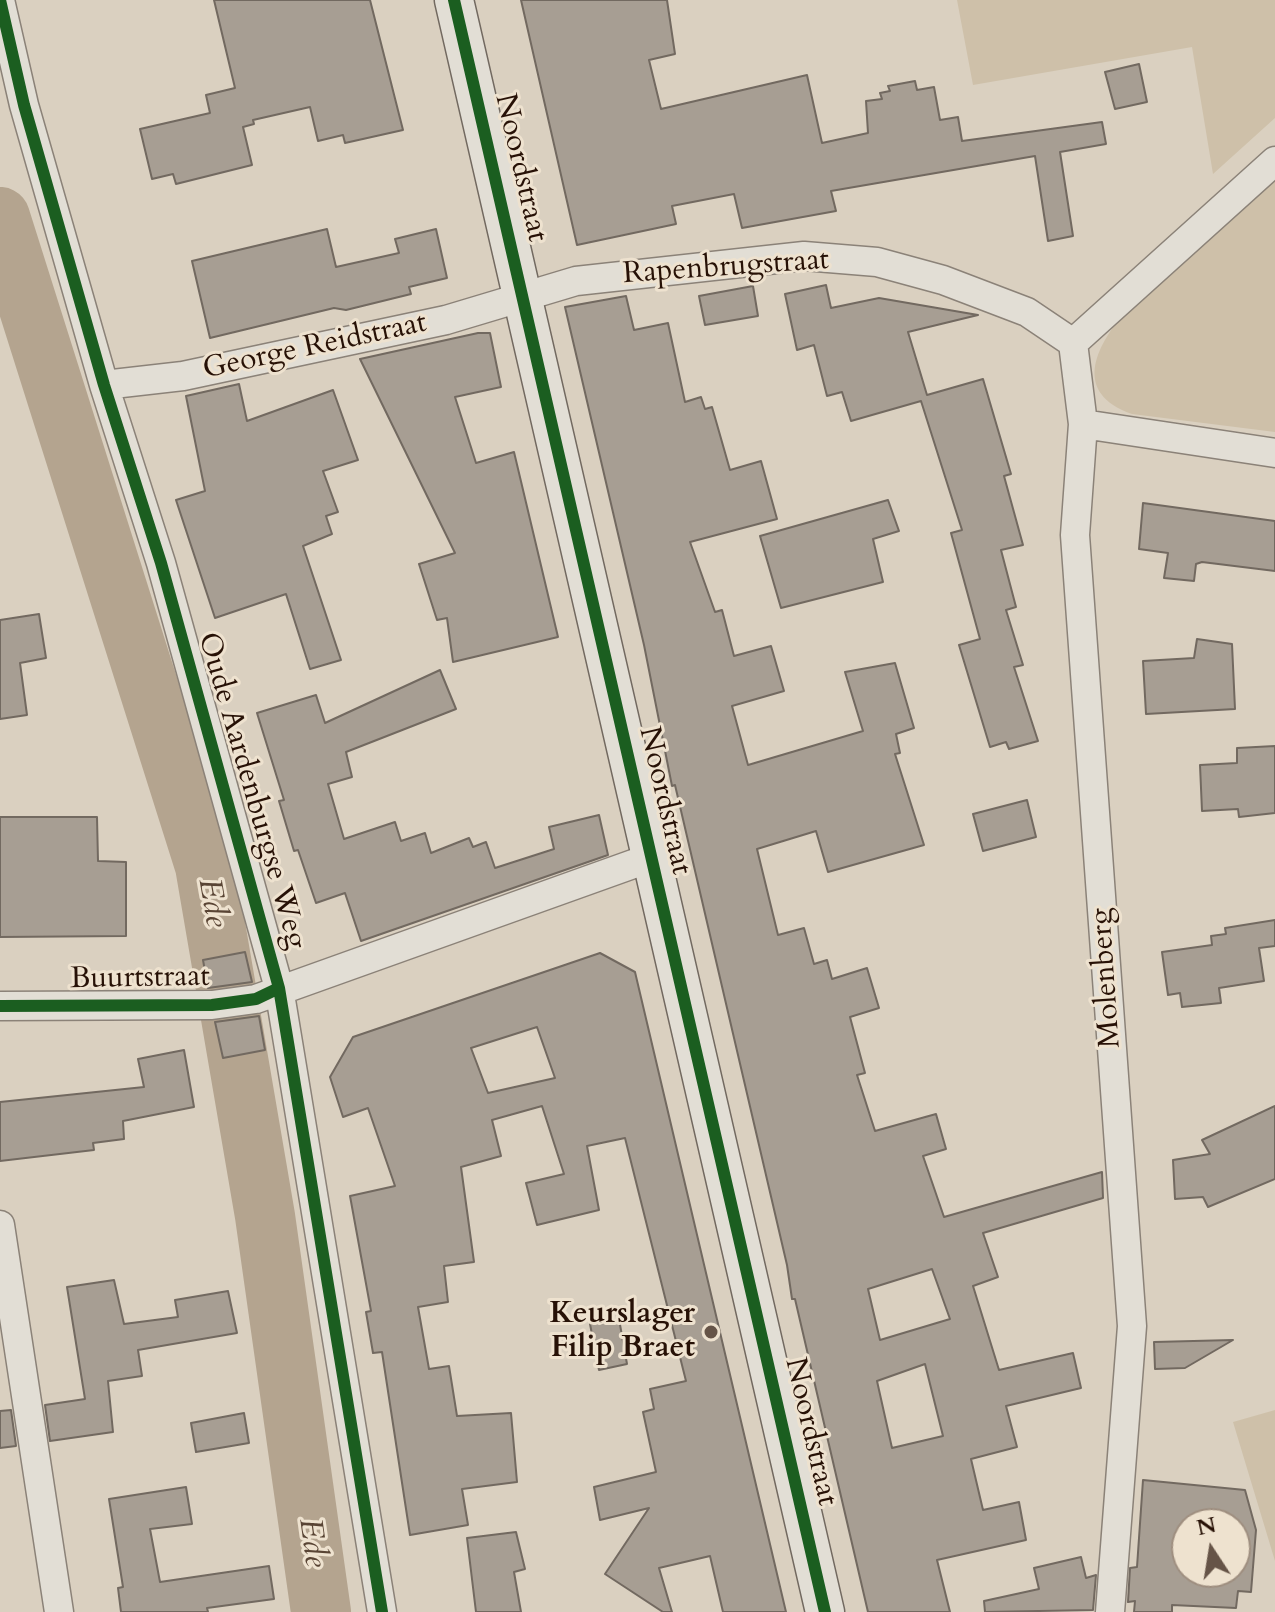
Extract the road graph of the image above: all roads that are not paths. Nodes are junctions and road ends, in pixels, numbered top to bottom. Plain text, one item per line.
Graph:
1 (0, 0) edge
2 (454, 0) edge
3 (1275, 161) edge
4 (524, 299) junction
5 (1073, 343) junction
6 (104, 385) junction
7 (1083, 424) junction
8 (1275, 453) edge
9 (650, 858) junction
10 (267, 994) junction
11 (0, 1006) edge
12 (0, 1225) edge
13 (59, 1612) edge
14 (382, 1612) edge
15 (825, 1612) edge
16 (1110, 1612) edge

1 - 6 street, Oude Aardenburgse Weg
2 - 4 street, Noordstraat
3 - 5 street
4 - 5 street, Rapenbrugstraat
4 - 6 street, George Reidstraat
4 - 9 street, Noordstraat
5 - 7 street, Molenberg
6 - 10 street, Oude Aardenburgse Weg
7 - 8 street
7 - 16 street, Molenberg
9 - 10 street, Buurtstraat
9 - 15 street, Noordstraat
10 - 11 street, Buurtstraat
10 - 14 street, Oude Aardenburgse Weg
12 - 13 street

